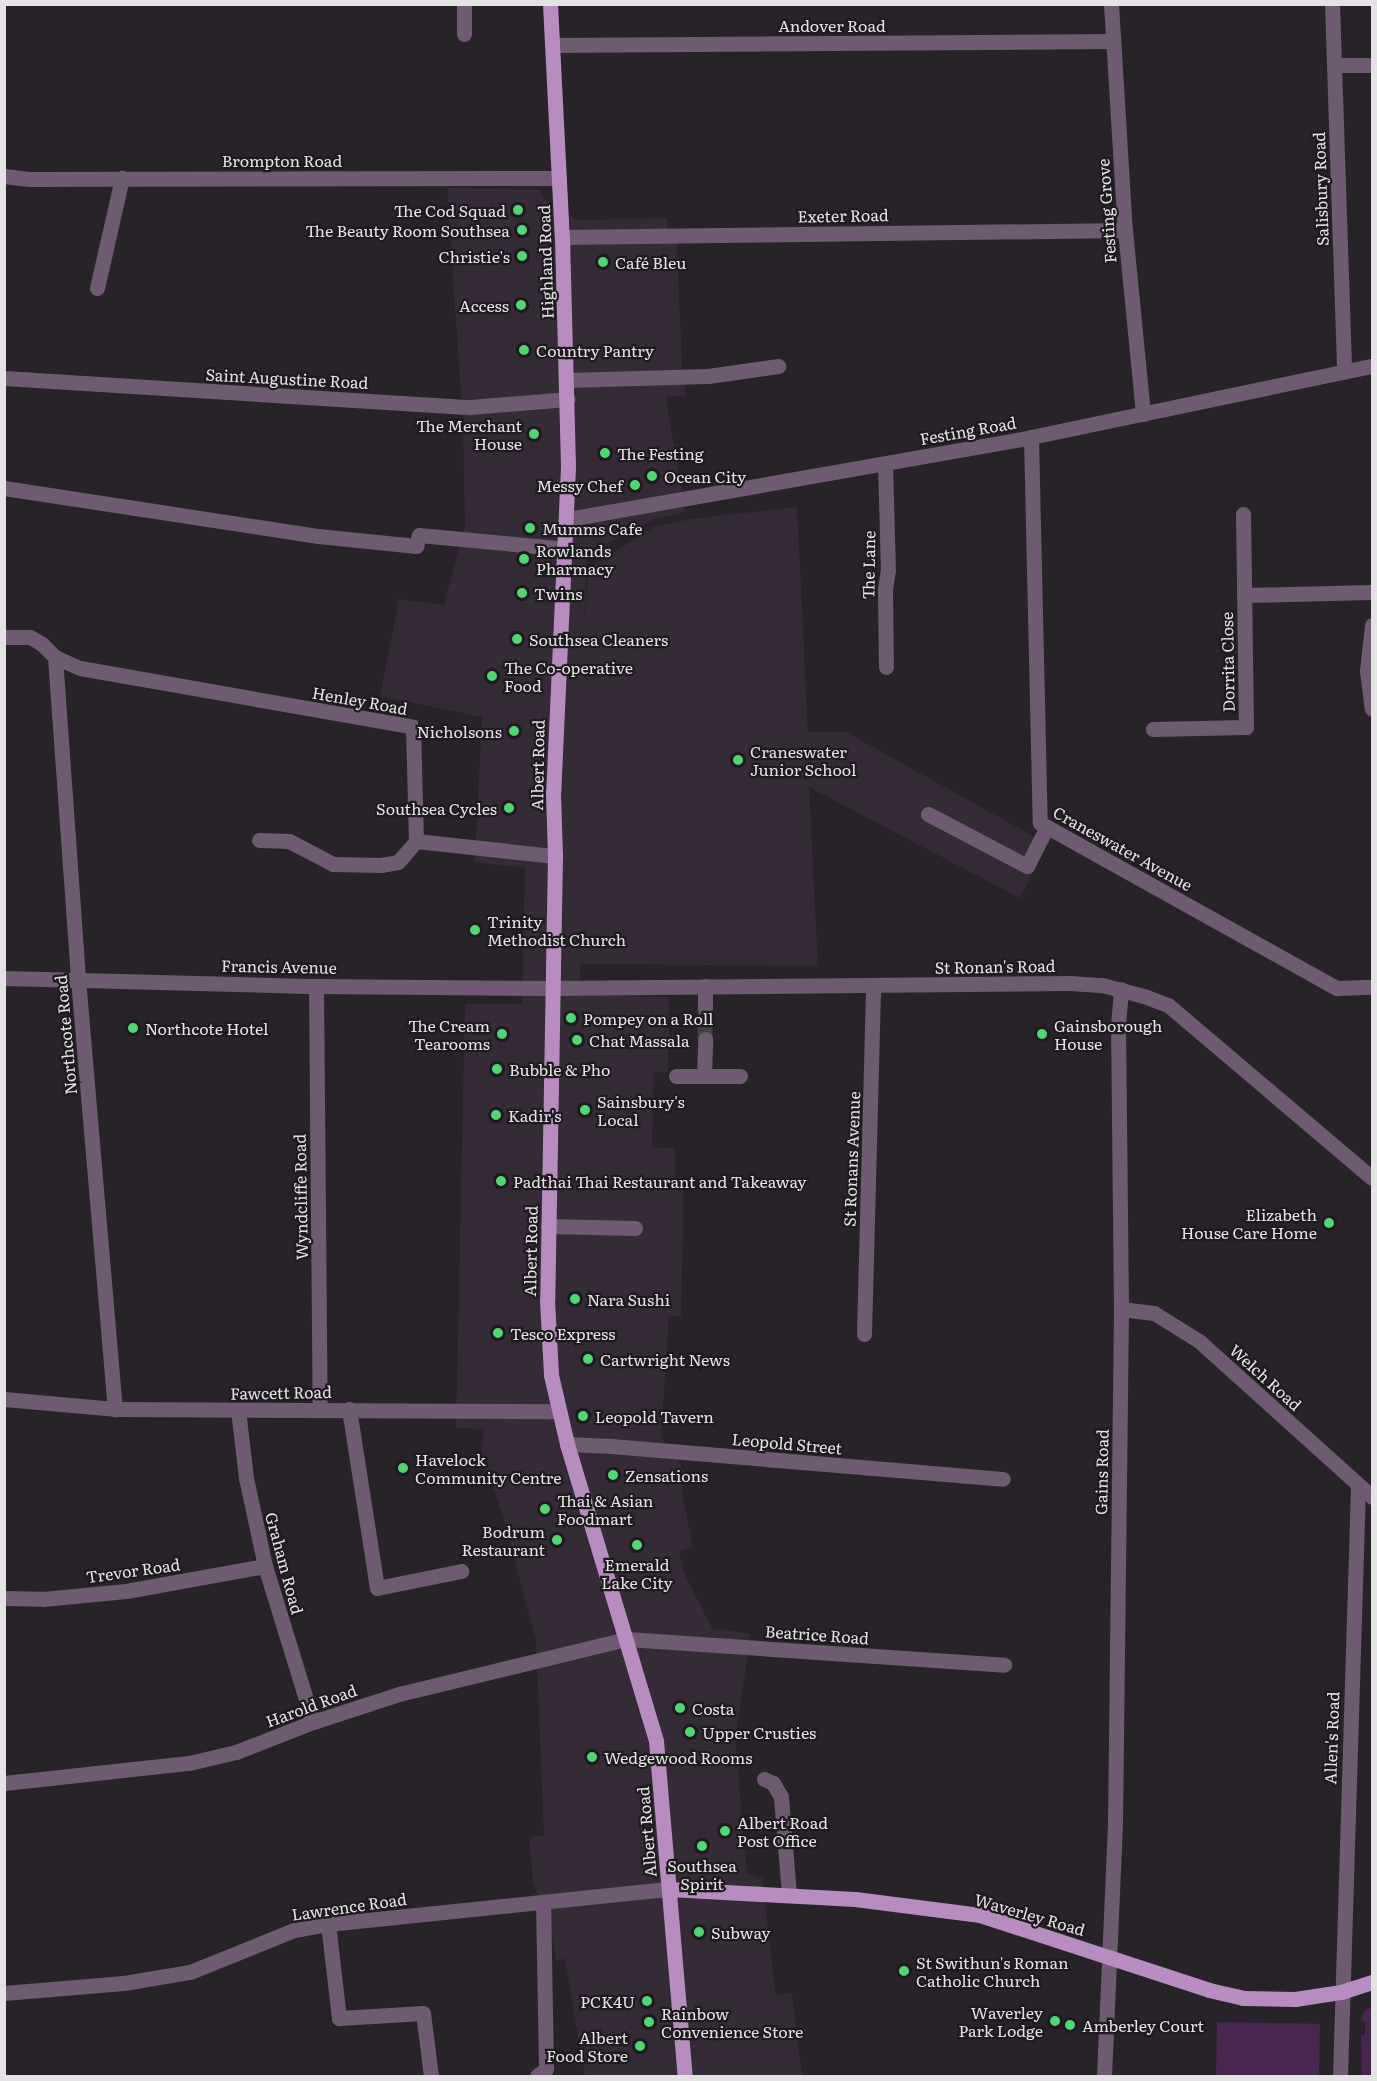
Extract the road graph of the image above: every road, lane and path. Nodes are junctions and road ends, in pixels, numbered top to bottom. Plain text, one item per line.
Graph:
1 (464, 4) edge
2 (550, 4) edge
3 (1110, 4) edge
4 (1332, 4) edge
5 (464, 34) dead end
6 (1112, 42) junction
7 (553, 45) junction
8 (1334, 64) junction
9 (1372, 66) edge
10 (4, 177) edge
11 (122, 178) junction
12 (559, 178) junction
13 (1125, 230) junction
14 (562, 237) junction
15 (97, 288) dead end
16 (778, 366) dead end
17 (1372, 366) edge
18 (1344, 372) junction
19 (4, 378) edge
20 (567, 380) junction
21 (568, 399) junction
22 (1143, 414) junction
23 (1031, 438) junction
24 (885, 464) junction
25 (4, 488) edge
26 (1243, 513) dead end
27 (568, 519) junction
28 (566, 549) junction
29 (1372, 592) edge
30 (1244, 595) junction
31 (1372, 625) edge
32 (4, 637) edge
33 (55, 657) junction
34 (886, 667) dead end
35 (1372, 709) edge
36 (1152, 729) dead end
37 (928, 814) dead end
38 (1047, 827) junction
39 (259, 840) dead end
40 (416, 841) junction
41 (555, 856) junction
42 (4, 978) edge
43 (78, 980) junction
44 (873, 985) junction
45 (316, 986) junction
46 (705, 987) junction
47 (1372, 987) edge
48 (552, 988) junction
49 (1121, 989) junction
50 (705, 1008) tunnel mouth
51 (705, 1039) tunnel mouth
52 (676, 1076) dead end
53 (704, 1076) junction
54 (740, 1076) dead end
55 (1372, 1178) edge
56 (548, 1226) junction
57 (635, 1228) dead end
58 (1121, 1309) junction
59 (864, 1334) dead end
60 (4, 1399) edge
61 (115, 1409) junction
62 (320, 1409) junction
63 (349, 1409) junction
64 (238, 1410) junction
65 (558, 1411) junction
66 (567, 1444) junction
67 (1003, 1479) dead end
68 (1358, 1486) junction
69 (1372, 1497) edge
70 (265, 1566) junction
71 (461, 1571) dead end
72 (4, 1598) edge
73 (627, 1639) junction
74 (1004, 1665) dead end
75 (313, 1722) junction
76 (764, 1779) dead end
77 (4, 1783) edge
78 (669, 1889) junction
79 (789, 1895) junction
80 (543, 1902) junction
81 (328, 1924) junction
82 (1108, 1956) junction
83 (1372, 1982) edge
84 (1341, 1992) junction
85 (4, 1993) edge
86 (430, 2076) edge
87 (537, 2076) edge
88 (684, 2076) edge
89 (1104, 2076) edge
90 (1340, 2076) edge

1 - 5 street
2 - 7 main road, Highland Road
3 - 6 street, Festing Grove
4 - 8 street, Salisbury Road
6 - 7 street, Andover Road
6 - 13 street, Festing Grove
7 - 12 main road, Highland Road
8 - 9 street
8 - 18 street, Salisbury Road
10 - 11 street, Brompton Road
11 - 12 street, Brompton Road
11 - 15 street
12 - 14 main road, Highland Road
13 - 14 street, Exeter Road
13 - 22 street, Festing Grove
14 - 20 main road, Highland Road
16 - 20 street
17 - 18 street, Festing Road
18 - 22 street, Festing Road
19 - 21 street, Saint Augustine Road
20 - 21 main road, Highland Road
21 - 27 main road, Highland Road
22 - 23 street, Festing Road
23 - 24 street, Festing Road
23 - 38 street, Craneswater Avenue
24 - 27 street, Festing Road
24 - 34 street, The Lane
25 - 28 street
26 - 30 street, Dorrita Close
27 - 28 main road, Albert Road
28 - 41 main road, Albert Road
29 - 30 street, Dorrita Close
30 - 36 street, Dorrita Close
31 - 35 street
32 - 33 street
33 - 40 street, Henley Road
33 - 43 street, Northcote Road
37 - 38 street
38 - 47 street, Craneswater Avenue
39 - 40 street
40 - 41 street
41 - 48 main road, Albert Road
42 - 43 street, Francis Avenue
43 - 45 street, Francis Avenue
43 - 61 street, Northcote Road
44 - 46 street, St Ronan's Road
44 - 49 street, St Ronan's Road
44 - 59 street, St Ronans Avenue
45 - 48 street, Francis Avenue
45 - 62 street, Wyndcliffe Road
46 - 48 street, St Ronan's Road
46 - 50 street
48 - 56 main road, Albert Road
49 - 55 street, St Ronan's Road
49 - 58 street, Gains Road
51 - 53 street
52 - 53 street
53 - 54 street
56 - 57 street
56 - 65 main road, Albert Road
58 - 68 street, Welch Road
58 - 82 street, Gains Road
60 - 61 street, Fawcett Road
61 - 64 street, Fawcett Road
62 - 63 street, Fawcett Road
62 - 64 street, Fawcett Road
63 - 65 street, Fawcett Road
63 - 71 street
64 - 70 street, Graham Road
65 - 66 main road, Albert Road
66 - 67 street, Leopold Street
66 - 73 main road, Albert Road
68 - 69 street, Welch Road
68 - 84 street, Allen's Road
70 - 72 street, Trevor Road
70 - 75 street, Graham Road
73 - 74 street, Beatrice Road
73 - 75 street, Harold Road
73 - 78 main road, Albert Road
75 - 77 street, Harold Road
76 - 79 street
78 - 79 main road, Waverley Road
78 - 80 street, Lawrence Road
78 - 88 main road, Albert Road
79 - 82 main road, Waverley Road
80 - 81 street, Lawrence Road
80 - 87 street
81 - 85 street, Lawrence Road
81 - 86 street
82 - 84 main road, Waverley Road
82 - 89 street, Gains Road
83 - 84 main road, Waverley Road
84 - 90 street, Allen's Road

